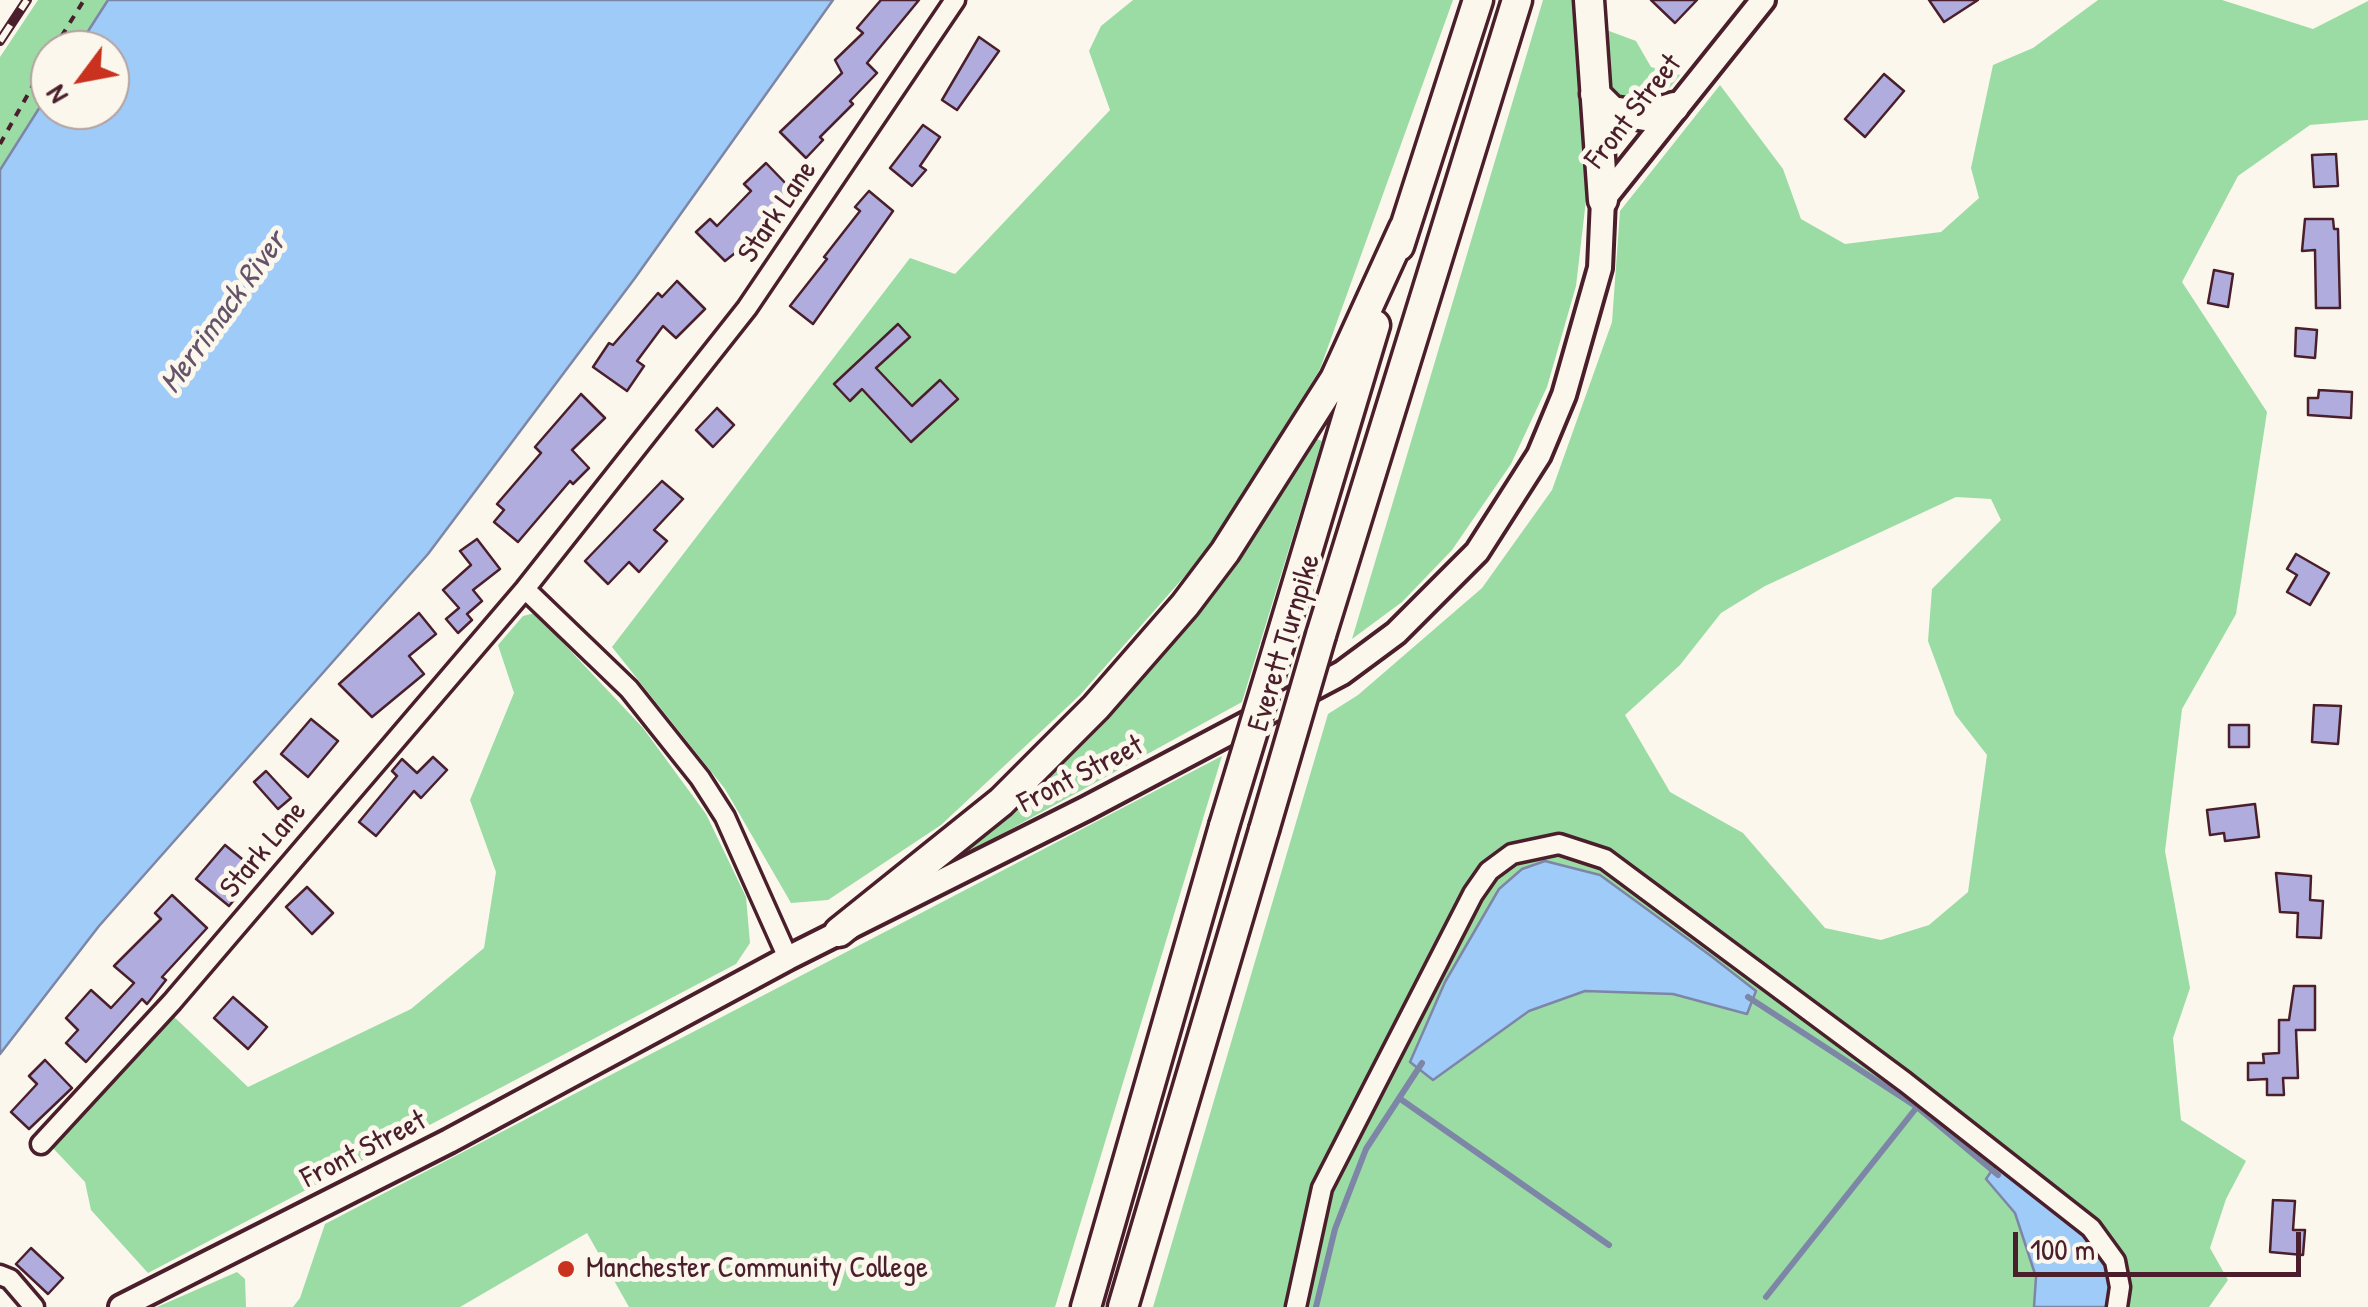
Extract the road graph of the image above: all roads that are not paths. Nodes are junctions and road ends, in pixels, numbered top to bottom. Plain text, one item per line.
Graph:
1 (955, 0) edge
2 (1478, 0) edge
3 (1517, 0) edge
4 (1590, 0) edge
5 (1763, 0) edge
6 (1595, 94) junction
7 (1674, 107) junction
8 (1603, 200) junction
9 (1404, 228) junction
10 (525, 589) junction
11 (838, 932) junction
12 (788, 958) junction
13 (40, 1144) dead end
14 (0, 1276) edge
15 (133, 1304) edge
16 (34, 1307) edge
17 (1086, 1307) edge
18 (1123, 1307) edge
19 (1296, 1307) edge
20 (2117, 1307) edge

1 - 10 street, Stark Lane
2 - 9 highway, Everett Turnpike
3 - 18 highway, Everett Turnpike, bridge
4 - 6 highway
5 - 7 main road, Front Street
6 - 7 highway
6 - 8 highway
7 - 8 main road, Front Street
8 - 11 main road, Front Street
9 - 11 highway
9 - 17 highway, Everett Turnpike, bridge
10 - 12 street
10 - 13 street, Stark Lane
11 - 12 main road, Front Street
12 - 15 main road, Front Street
14 - 16 street
19 - 20 street

